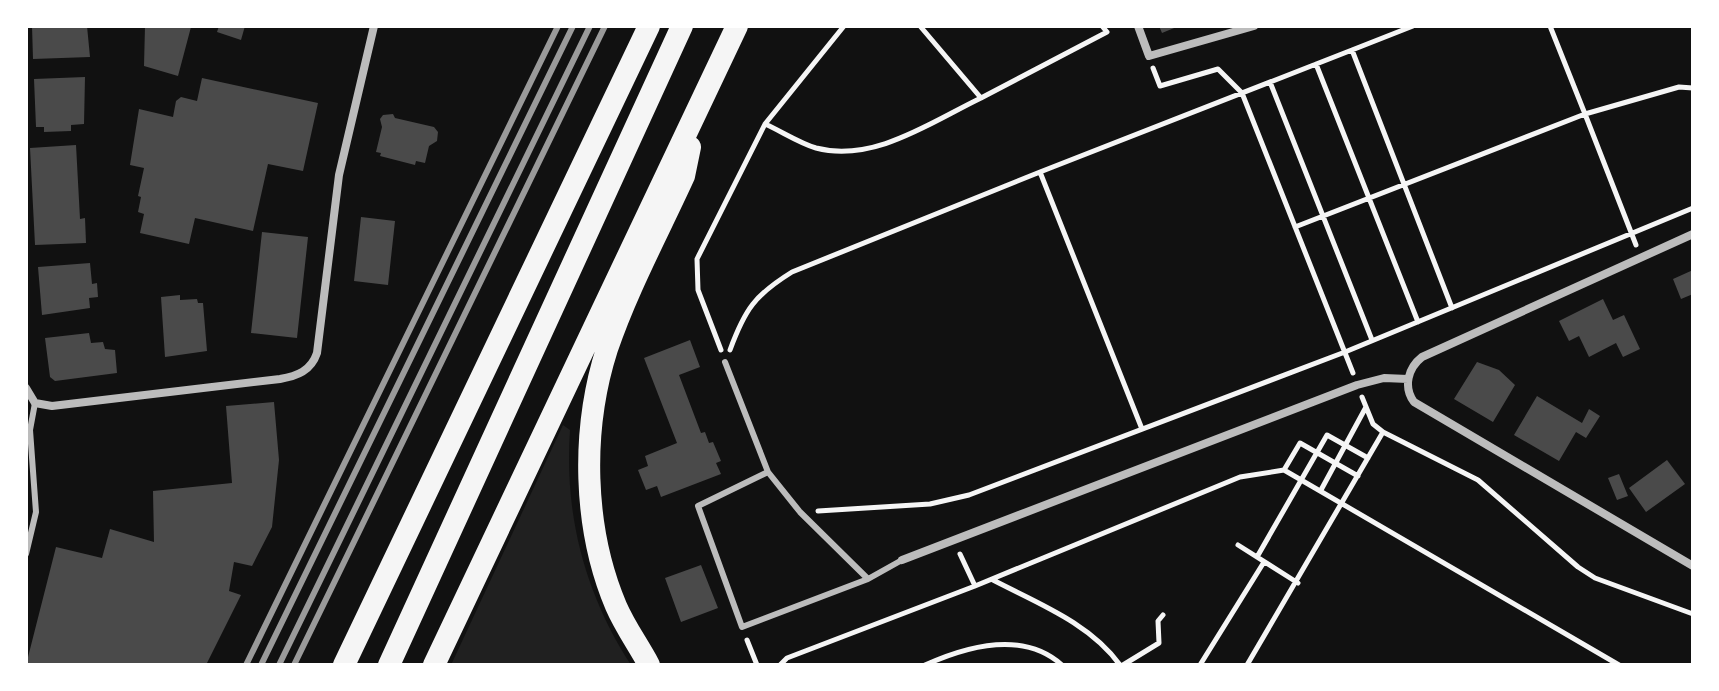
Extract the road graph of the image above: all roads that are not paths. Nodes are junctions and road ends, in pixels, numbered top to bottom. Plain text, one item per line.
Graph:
1 (374, 26) edge
2 (649, 26) edge
3 (682, 26) edge
4 (737, 26) edge
5 (1138, 26) edge
6 (1254, 26) edge
7 (699, 107) junction
8 (1693, 234) edge
9 (725, 362) road end
10 (1408, 379) junction
11 (26, 388) edge
12 (35, 403) junction
13 (768, 472) junction
14 (26, 554) edge
15 (902, 560) joint
16 (1693, 566) edge
17 (868, 579) junction
18 (344, 665) edge
19 (389, 665) edge
20 (434, 665) edge
21 (649, 665) edge

1 - 12 street
2 - 18 highway
3 - 19 highway
4 - 7 highway
5 - 6 street
7 - 20 highway
7 - 21 highway
8 - 10 street
9 - 13 lane
10 - 15 street
10 - 16 street
11 - 12 street
12 - 14 lane
13 - 17 lane
13 - 17 lane
15 - 17 lane

